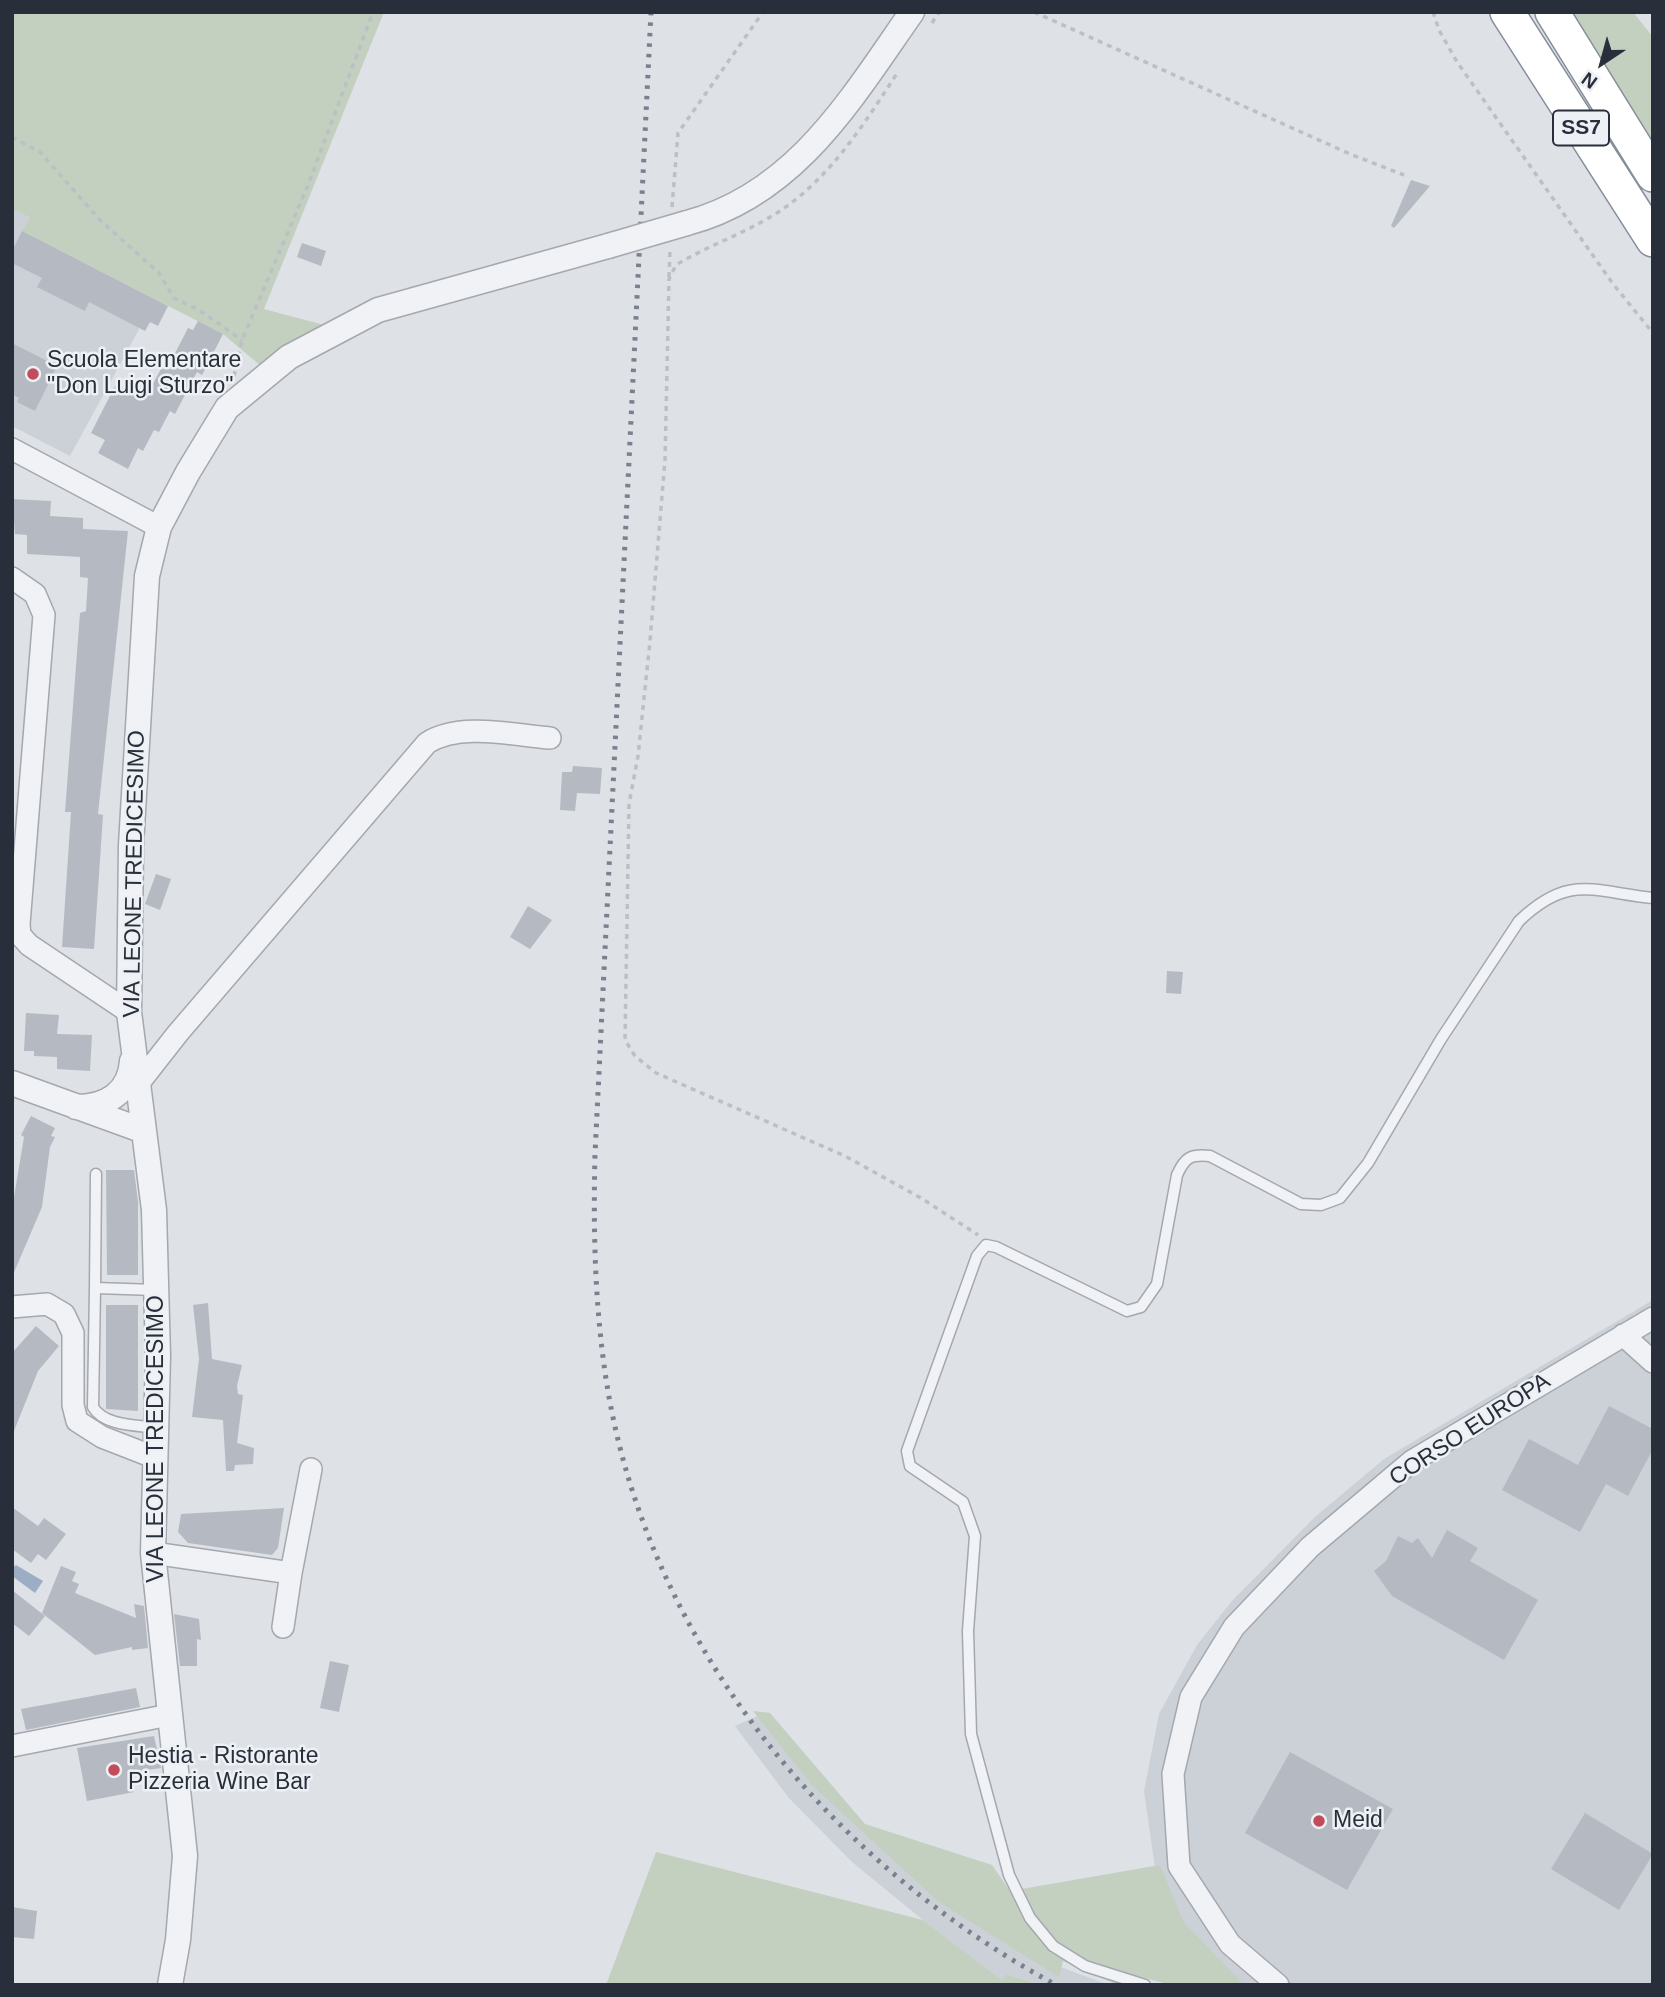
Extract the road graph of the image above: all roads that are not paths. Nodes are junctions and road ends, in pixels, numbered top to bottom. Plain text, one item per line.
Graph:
1 (1552, 12) edge
2 (1508, 14) edge
3 (918, 23) edge
4 (1653, 175) edge
5 (1653, 240) edge
6 (12, 449) edge
7 (159, 527) junction
8 (12, 578) edge
9 (550, 738) dead end
10 (1653, 898) edge
11 (129, 1012) junction
12 (134, 1045) junction
13 (13, 1087) edge
14 (106, 1103) junction
15 (72, 1107) junction
16 (141, 1108) junction
17 (96, 1174) dead end
18 (95, 1288) junction
19 (156, 1290) junction
20 (12, 1307) edge
21 (1653, 1318) edge
22 (1623, 1335) junction
23 (1653, 1362) edge
24 (156, 1428) junction
25 (156, 1458) junction
26 (312, 1469) dead end
27 (153, 1553) junction
28 (291, 1573) junction
29 (283, 1626) dead end
30 (169, 1715) junction
31 (12, 1746) edge
32 (170, 1985) edge
33 (1145, 1985) edge
34 (1278, 1985) edge

1 - 4 highway, SS7
2 - 5 highway, SS7
3 - 7 street, VIA LEONE TREDICESIMO, bridge
6 - 7 street
7 - 11 street, VIA LEONE TREDICESIMO
8 - 11 street
9 - 16 street
10 - 33 lane
11 - 12 street, VIA LEONE TREDICESIMO
12 - 14 street
12 - 16 street, VIA LEONE TREDICESIMO
13 - 15 street
14 - 15 street
14 - 16 street
15 - 16 street
16 - 19 street, VIA LEONE TREDICESIMO
17 - 18 lane
18 - 19 lane
18 - 24 lane
19 - 24 street, VIA LEONE TREDICESIMO
20 - 25 street
21 - 22 street, CORSO EUROPA
22 - 23 street
22 - 34 street, CORSO EUROPA
24 - 25 street, VIA LEONE TREDICESIMO
25 - 27 street, VIA LEONE TREDICESIMO
26 - 28 street
27 - 28 street
27 - 30 street, VIA LEONE TREDICESIMO
28 - 29 street
30 - 31 street
30 - 32 street, VIA LEONE TREDICESIMO

